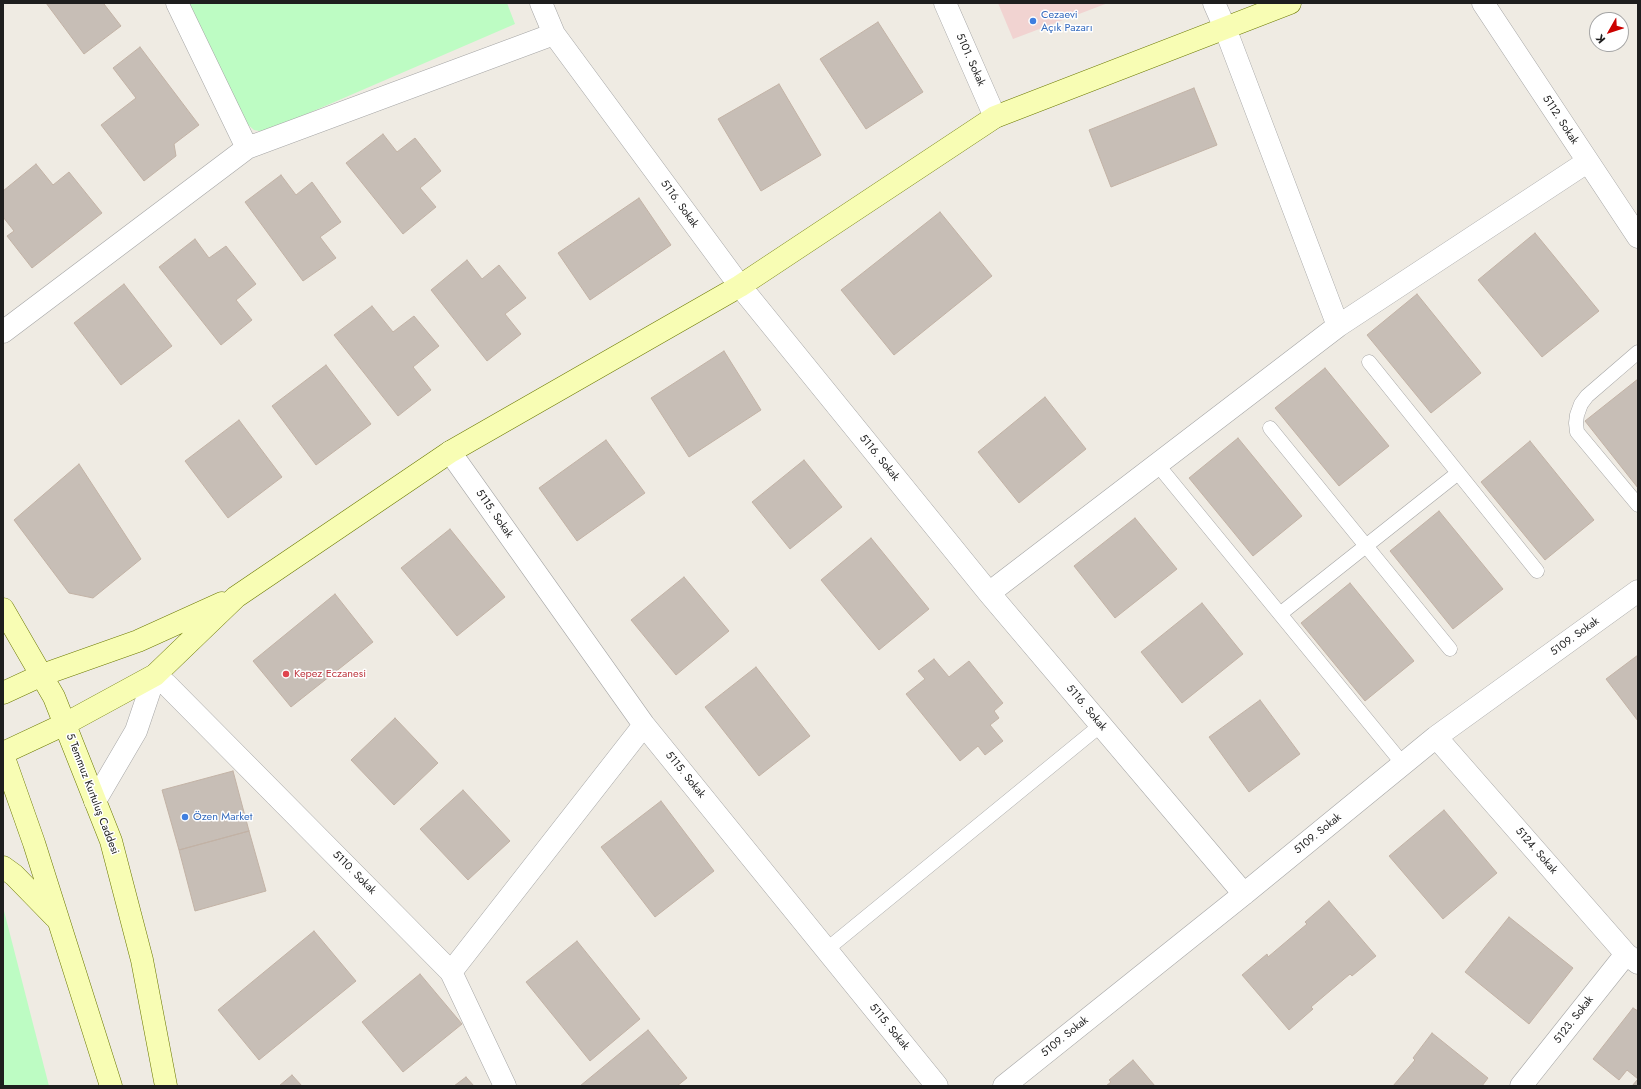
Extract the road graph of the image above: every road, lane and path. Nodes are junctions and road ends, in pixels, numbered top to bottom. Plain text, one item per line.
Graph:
1 (177, 3) edge
2 (541, 3) edge
3 (945, 3) edge
4 (1214, 3) edge
5 (1290, 3) edge
6 (1483, 3) edge
7 (1225, 28) junction
8 (554, 34) junction
9 (996, 117) junction
10 (248, 148) junction
11 (1587, 162) junction
12 (1638, 236) edge
13 (740, 286) junction
14 (1338, 326) junction
15 (3, 332) edge
16 (1638, 352) edge
17 (1369, 362) dead end
18 (1270, 428) dead end
19 (450, 452) junction
20 (1157, 464) junction
21 (1458, 473) junction
22 (1638, 505) edge
23 (1366, 545) junction
24 (1537, 571) dead end
25 (1638, 591) edge
26 (989, 593) junction
27 (236, 597) junction
28 (3, 609) edge
29 (1280, 614) junction
30 (1450, 649) dead end
31 (42, 675) junction
32 (161, 680) junction
33 (3, 693) edge
34 (65, 724) junction
35 (644, 725) junction
36 (1101, 725) junction
37 (1436, 737) junction
38 (3, 754) edge
39 (1403, 764) junction
40 (95, 802) junction
41 (3, 867) edge
42 (1244, 894) junction
43 (59, 921) junction
44 (826, 950) junction
45 (1632, 959) edge
46 (451, 972) junction
47 (111, 1086) edge
48 (166, 1086) edge
49 (505, 1086) edge
50 (937, 1086) edge
51 (1004, 1086) edge
52 (1521, 1086) edge

1 - 10 street
2 - 8 street, 5116. Sokak
3 - 9 street, 5101. Sokak
4 - 7 street
5 - 7 street
6 - 11 street, 5112. Sokak
7 - 9 street
7 - 14 street
8 - 10 street
8 - 13 street, 5116. Sokak
9 - 13 street
10 - 15 street
11 - 12 street, 5112. Sokak
11 - 14 street
13 - 19 street
13 - 26 street, 5116. Sokak
14 - 20 street
16 - 22 lane
17 - 21 lane
18 - 23 lane
19 - 27 street
19 - 35 street, 5115. Sokak
20 - 26 street
20 - 29 lane
21 - 23 lane
21 - 24 lane
23 - 29 lane
23 - 30 lane
25 - 37 street, 5109. Sokak
26 - 36 street, 5116. Sokak
27 - 31 street
27 - 32 street
28 - 31 street, 5 Temmuz Kurtuluş Caddesi
29 - 39 lane
31 - 33 street
31 - 34 street, 5 Temmuz Kurtuluş Caddesi
32 - 34 street
32 - 40 street
32 - 46 street, 5110. Sokak
34 - 38 street
34 - 40 street, 5 Temmuz Kurtuluş Caddesi
35 - 44 street, 5115. Sokak
35 - 46 street
36 - 42 street, 5116. Sokak
36 - 44 lane
37 - 39 street, 5109. Sokak
37 - 45 street, 5124. Sokak
38 - 43 street
39 - 42 street, 5109. Sokak
40 - 48 street, 5 Temmuz Kurtuluş Caddesi
41 - 43 street
42 - 51 street, 5109. Sokak
43 - 47 street
44 - 50 street, 5115. Sokak
45 - 52 street, 5123. Sokak
46 - 49 street, 5110. Sokak

